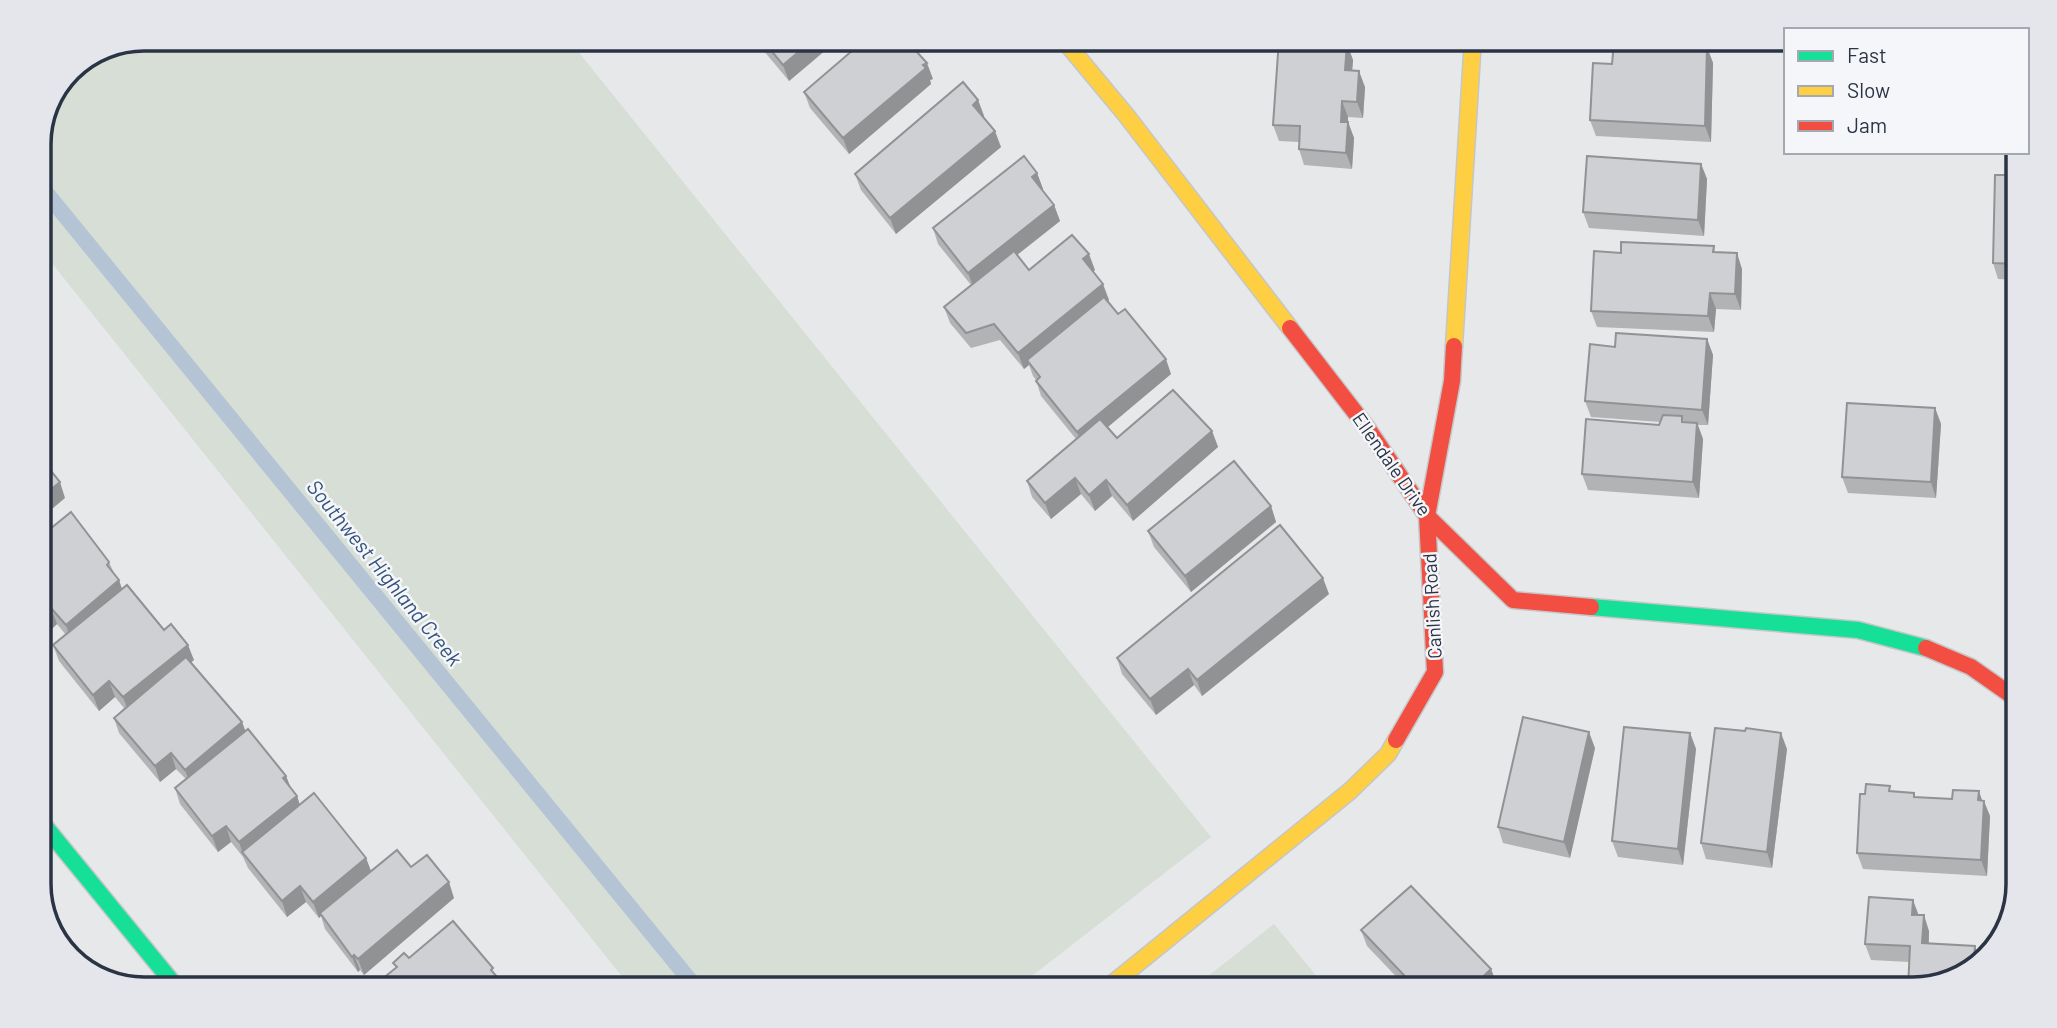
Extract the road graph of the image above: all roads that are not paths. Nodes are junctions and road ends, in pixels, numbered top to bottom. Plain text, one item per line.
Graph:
1 (1073, 51) edge
2 (1473, 51) edge
3 (1427, 516) junction
4 (2006, 692) edge
5 (51, 833) edge
6 (168, 977) edge
7 (1121, 977) edge

1 - 3 street, Ellendale Drive
2 - 3 street, Canlish Road
3 - 4 street, Ellendale Drive
3 - 7 street, Canlish Road
5 - 6 street

